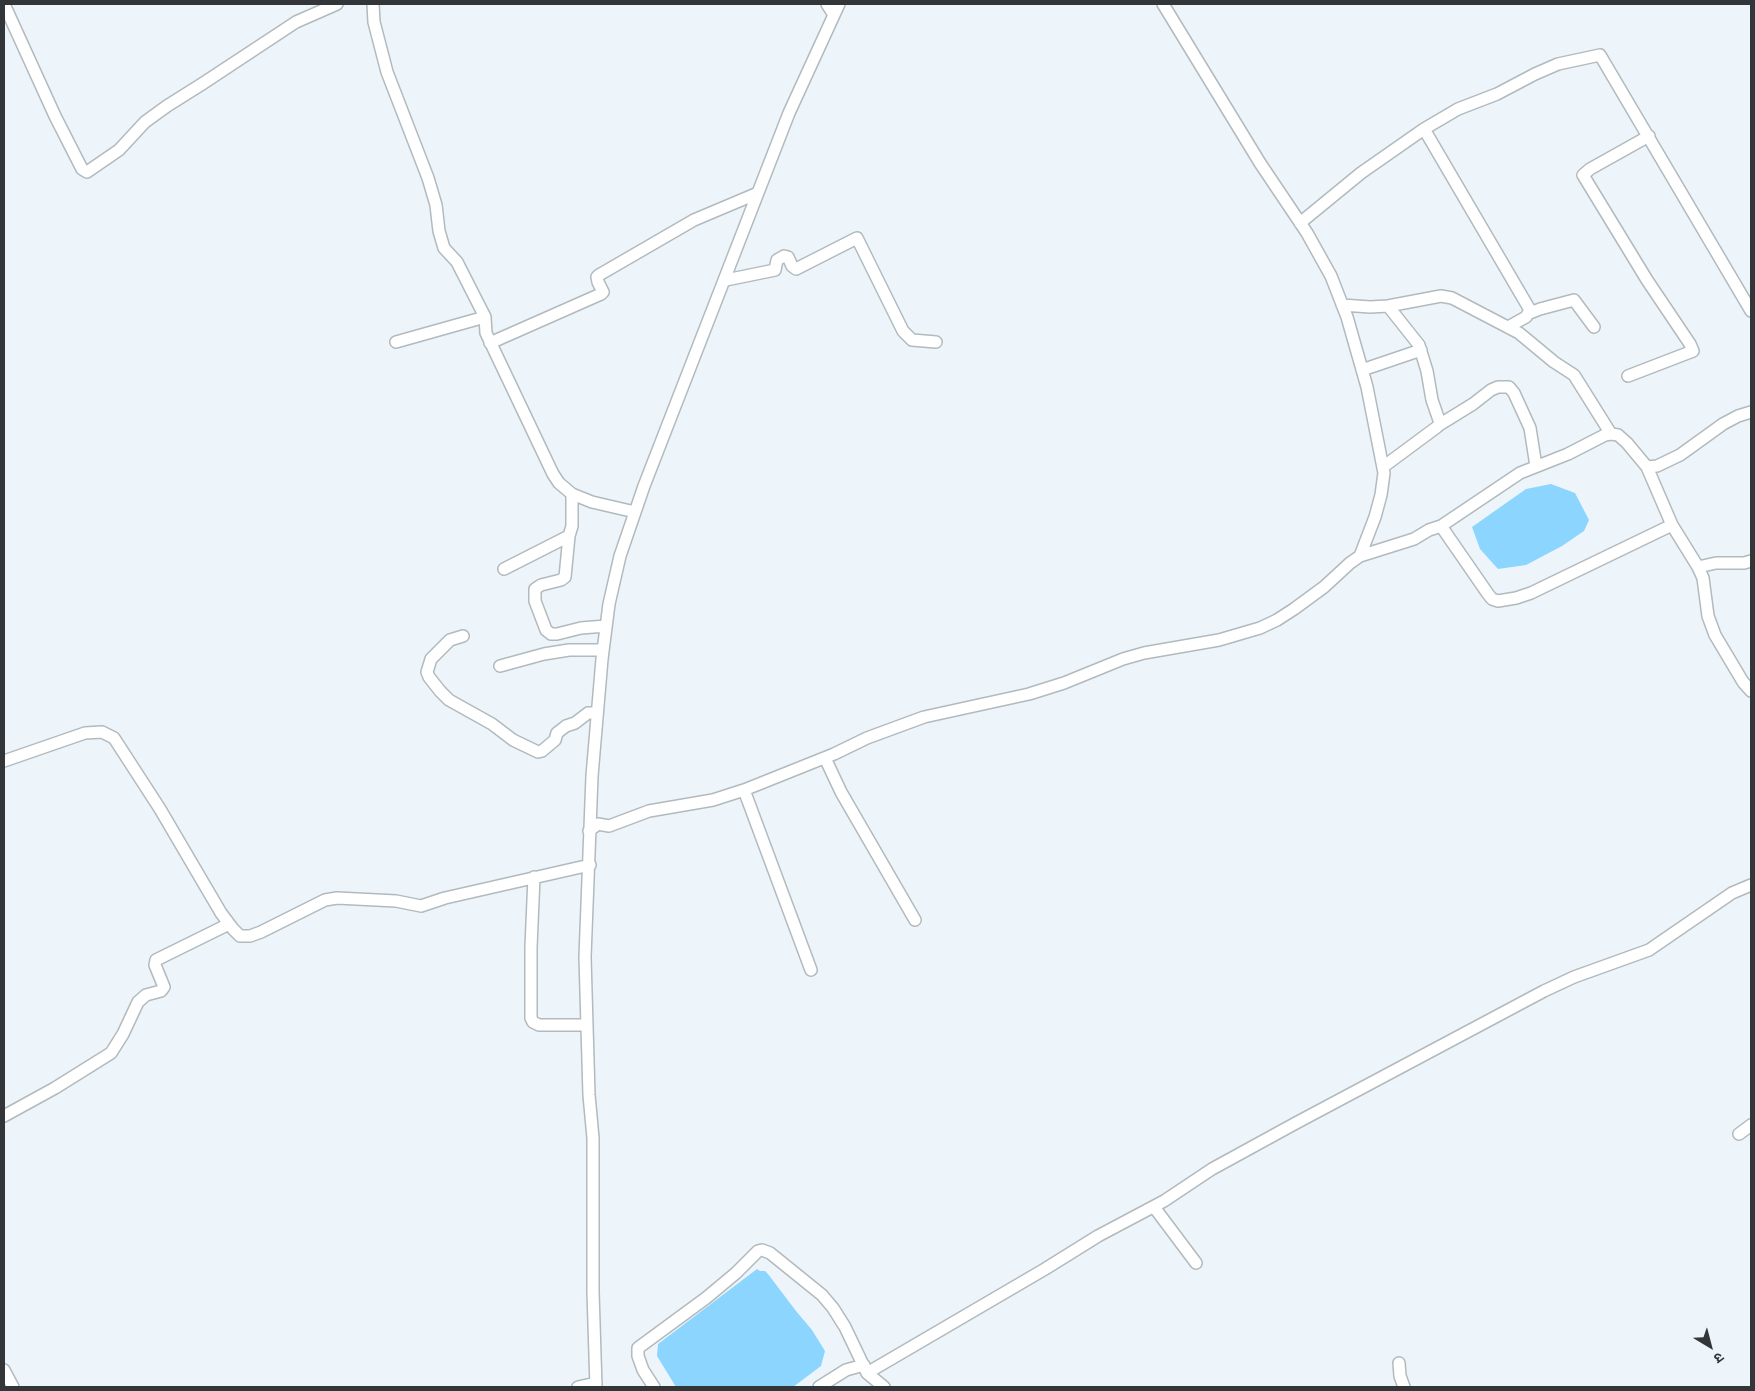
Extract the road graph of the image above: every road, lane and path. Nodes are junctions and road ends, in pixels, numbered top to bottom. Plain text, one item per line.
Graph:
1 (4, 4) edge
2 (336, 4) edge
3 (373, 4) edge
4 (827, 4) edge
5 (1163, 4) edge
6 (836, 9) edge
7 (1424, 129) junction
8 (1649, 136) junction
9 (758, 193) junction
10 (1300, 223) junction
11 (726, 280) junction
12 (1342, 305) junction
13 (1388, 306) junction
14 (1751, 311) edge
15 (1530, 313) junction
16 (485, 317) junction
17 (1508, 327) junction
18 (1594, 327) dead end
19 (396, 342) dead end
20 (490, 342) junction
21 (936, 342) dead end
22 (1421, 350) junction
23 (1362, 370) junction
24 (1628, 376) dead end
25 (1751, 412) edge
26 (1439, 425) junction
27 (1610, 434) junction
28 (1536, 466) junction
29 (1383, 467) junction
30 (1647, 467) junction
31 (572, 494) junction
32 (635, 512) junction
33 (1672, 525) junction
34 (1440, 526) junction
35 (569, 536) junction
36 (1360, 556) junction
37 (1751, 561) edge
38 (1698, 568) junction
39 (504, 569) dead end
40 (606, 626) junction
41 (463, 636) dead end
42 (603, 650) junction
43 (500, 666) dead end
44 (1751, 691) edge
45 (597, 713) junction
46 (825, 758) junction
47 (4, 761) edge
48 (744, 790) junction
49 (589, 831) junction
50 (590, 866) junction
51 (534, 877) junction
52 (1751, 885) edge
53 (915, 920) dead end
54 (229, 924) junction
55 (811, 970) dead end
56 (587, 1025) junction
57 (4, 1116) edge
58 (1751, 1125) edge
59 (1739, 1134) dead end
60 (1154, 1207) junction
61 (1196, 1263) dead end
62 (1399, 1363) dead end
63 (866, 1369) junction
64 (4, 1370) edge
65 (596, 1385) edge
66 (13, 1387) edge
67 (578, 1387) edge
68 (654, 1387) edge
69 (819, 1387) edge
70 (884, 1387) edge
71 (1404, 1387) edge

1 - 2 street
3 - 16 street
4 - 6 street
5 - 10 street
6 - 9 street
7 - 8 street
7 - 10 street
7 - 15 street
8 - 14 street
8 - 24 street
9 - 11 street
9 - 20 street
10 - 12 street
11 - 21 street
11 - 32 street
12 - 13 street
12 - 23 street
13 - 17 street
13 - 22 street
15 - 17 street
15 - 18 street
16 - 19 street
16 - 20 street
17 - 27 street
20 - 31 street
22 - 23 street
22 - 26 street
23 - 29 street
25 - 30 street
26 - 28 street
26 - 29 street
27 - 28 street
27 - 30 street
28 - 34 street
29 - 36 street
30 - 33 street
31 - 32 street
31 - 35 street
32 - 40 street
33 - 34 street
33 - 38 street
34 - 36 street
35 - 39 street
35 - 40 street
36 - 46 street
37 - 38 street
38 - 44 street
40 - 42 street
41 - 45 street
42 - 43 street
42 - 45 street
45 - 49 street
46 - 48 street
46 - 53 street
47 - 54 street
48 - 49 street
48 - 55 street
49 - 50 street
50 - 51 street
50 - 56 street
51 - 54 street
51 - 56 street
52 - 60 street
54 - 57 street
56 - 65 street
58 - 59 street
60 - 61 street
60 - 63 street
62 - 71 street
63 - 68 street
63 - 69 street
63 - 70 street
64 - 66 street
65 - 67 street

